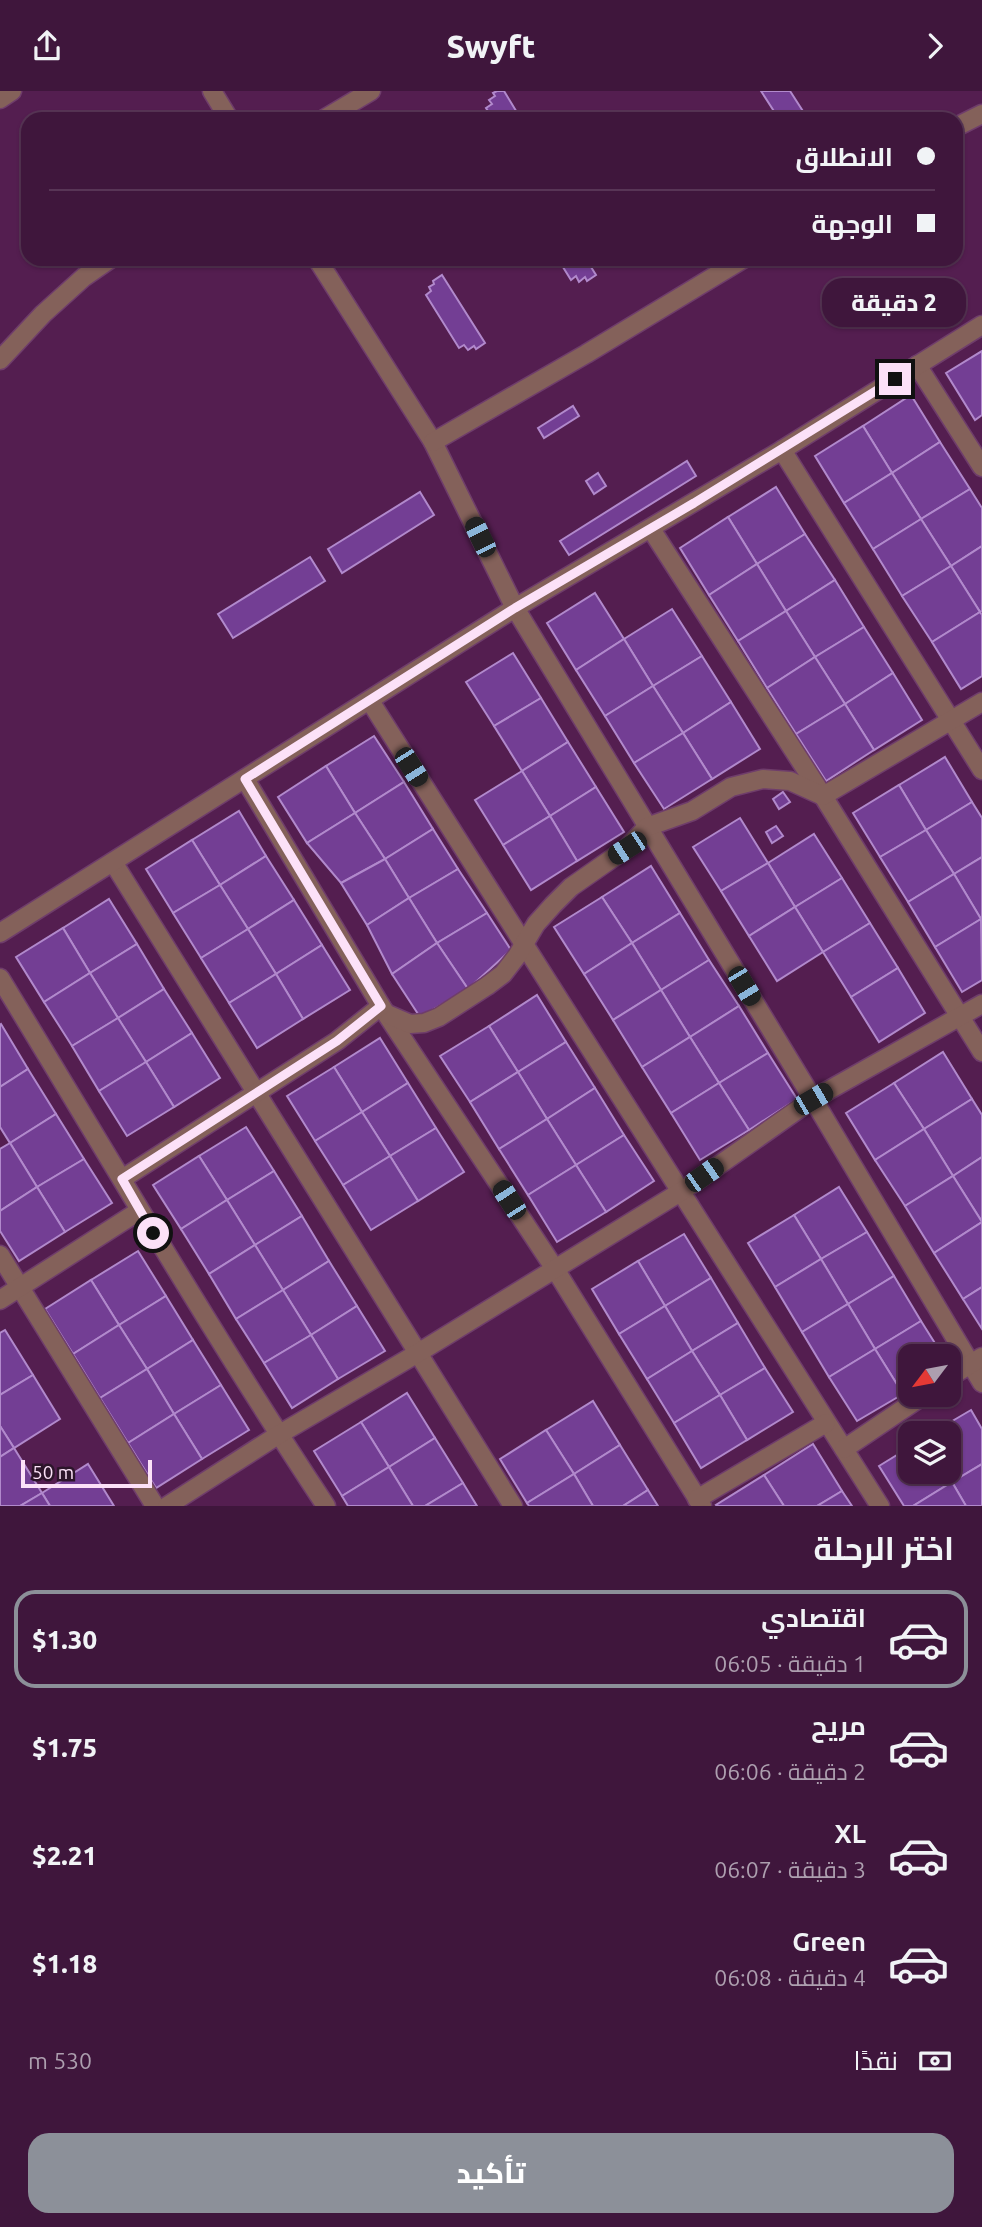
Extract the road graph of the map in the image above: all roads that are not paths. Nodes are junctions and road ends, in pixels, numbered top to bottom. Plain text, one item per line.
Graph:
1 (12, 91) edge
2 (212, 91) edge
3 (371, 91) edge
4 (0, 99) edge
5 (225, 112) edge
6 (336, 112) edge
7 (982, 114) edge
8 (963, 124) edge
9 (100, 266) edge
10 (321, 266) edge
11 (731, 266) edge
12 (982, 325) edge
13 (0, 361) edge
14 (918, 365) junction
15 (433, 442) junction
16 (782, 450) junction
17 (982, 467) edge
18 (651, 529) junction
19 (515, 608) junction
20 (370, 701) junction
21 (982, 702) edge
22 (951, 721) junction
23 (982, 770) edge
24 (245, 779) junction
25 (823, 796) junction
26 (647, 827) junction
27 (113, 862) junction
28 (0, 933) edge
29 (523, 944) junction
30 (0, 978) edge
31 (982, 1004) edge
32 (384, 1010) junction
33 (961, 1017) junction
34 (982, 1052) edge
35 (255, 1092) junction
36 (813, 1099) junction
37 (122, 1179) junction
38 (682, 1191) junction
39 (139, 1211) junction
40 (0, 1255) edge
41 (555, 1269) junction
42 (20, 1287) junction
43 (0, 1300) edge
44 (418, 1353) junction
45 (976, 1360) edge
46 (961, 1370) edge
47 (982, 1383) edge
48 (906, 1407) edge
49 (826, 1423) junction
50 (278, 1434) junction
51 (844, 1449) junction
52 (699, 1502) edge
53 (155, 1506) edge
54 (167, 1506) edge
55 (326, 1506) edge
56 (513, 1506) edge
57 (880, 1506) edge

1 - 4 street
2 - 5 street
3 - 6 street
7 - 8 street
9 - 13 street
10 - 15 street
11 - 15 street
12 - 14 street
14 - 16 street
14 - 17 street
15 - 19 street
16 - 18 street
16 - 22 street
18 - 19 street
18 - 25 street
19 - 20 street
19 - 26 street
20 - 24 street
20 - 29 street
21 - 22 street
22 - 23 street
22 - 25 street
24 - 27 street
24 - 32 street
25 - 26 street
25 - 33 street
26 - 29 street
26 - 36 street
27 - 28 street
27 - 35 street
29 - 32 street
29 - 38 street
30 - 37 street
31 - 33 street
32 - 35 street
32 - 41 street
33 - 34 street
33 - 36 street
35 - 37 street
35 - 44 street
36 - 38 street
36 - 45 street
37 - 39 street
38 - 41 street
38 - 49 street
39 - 42 street
39 - 50 street
40 - 42 street
41 - 44 street
41 - 52 street
42 - 43 street
42 - 53 street
44 - 50 street
44 - 56 street
45 - 46 street
45 - 47 street
48 - 51 street
49 - 51 street
49 - 52 street
50 - 54 street
50 - 55 street
51 - 57 street

